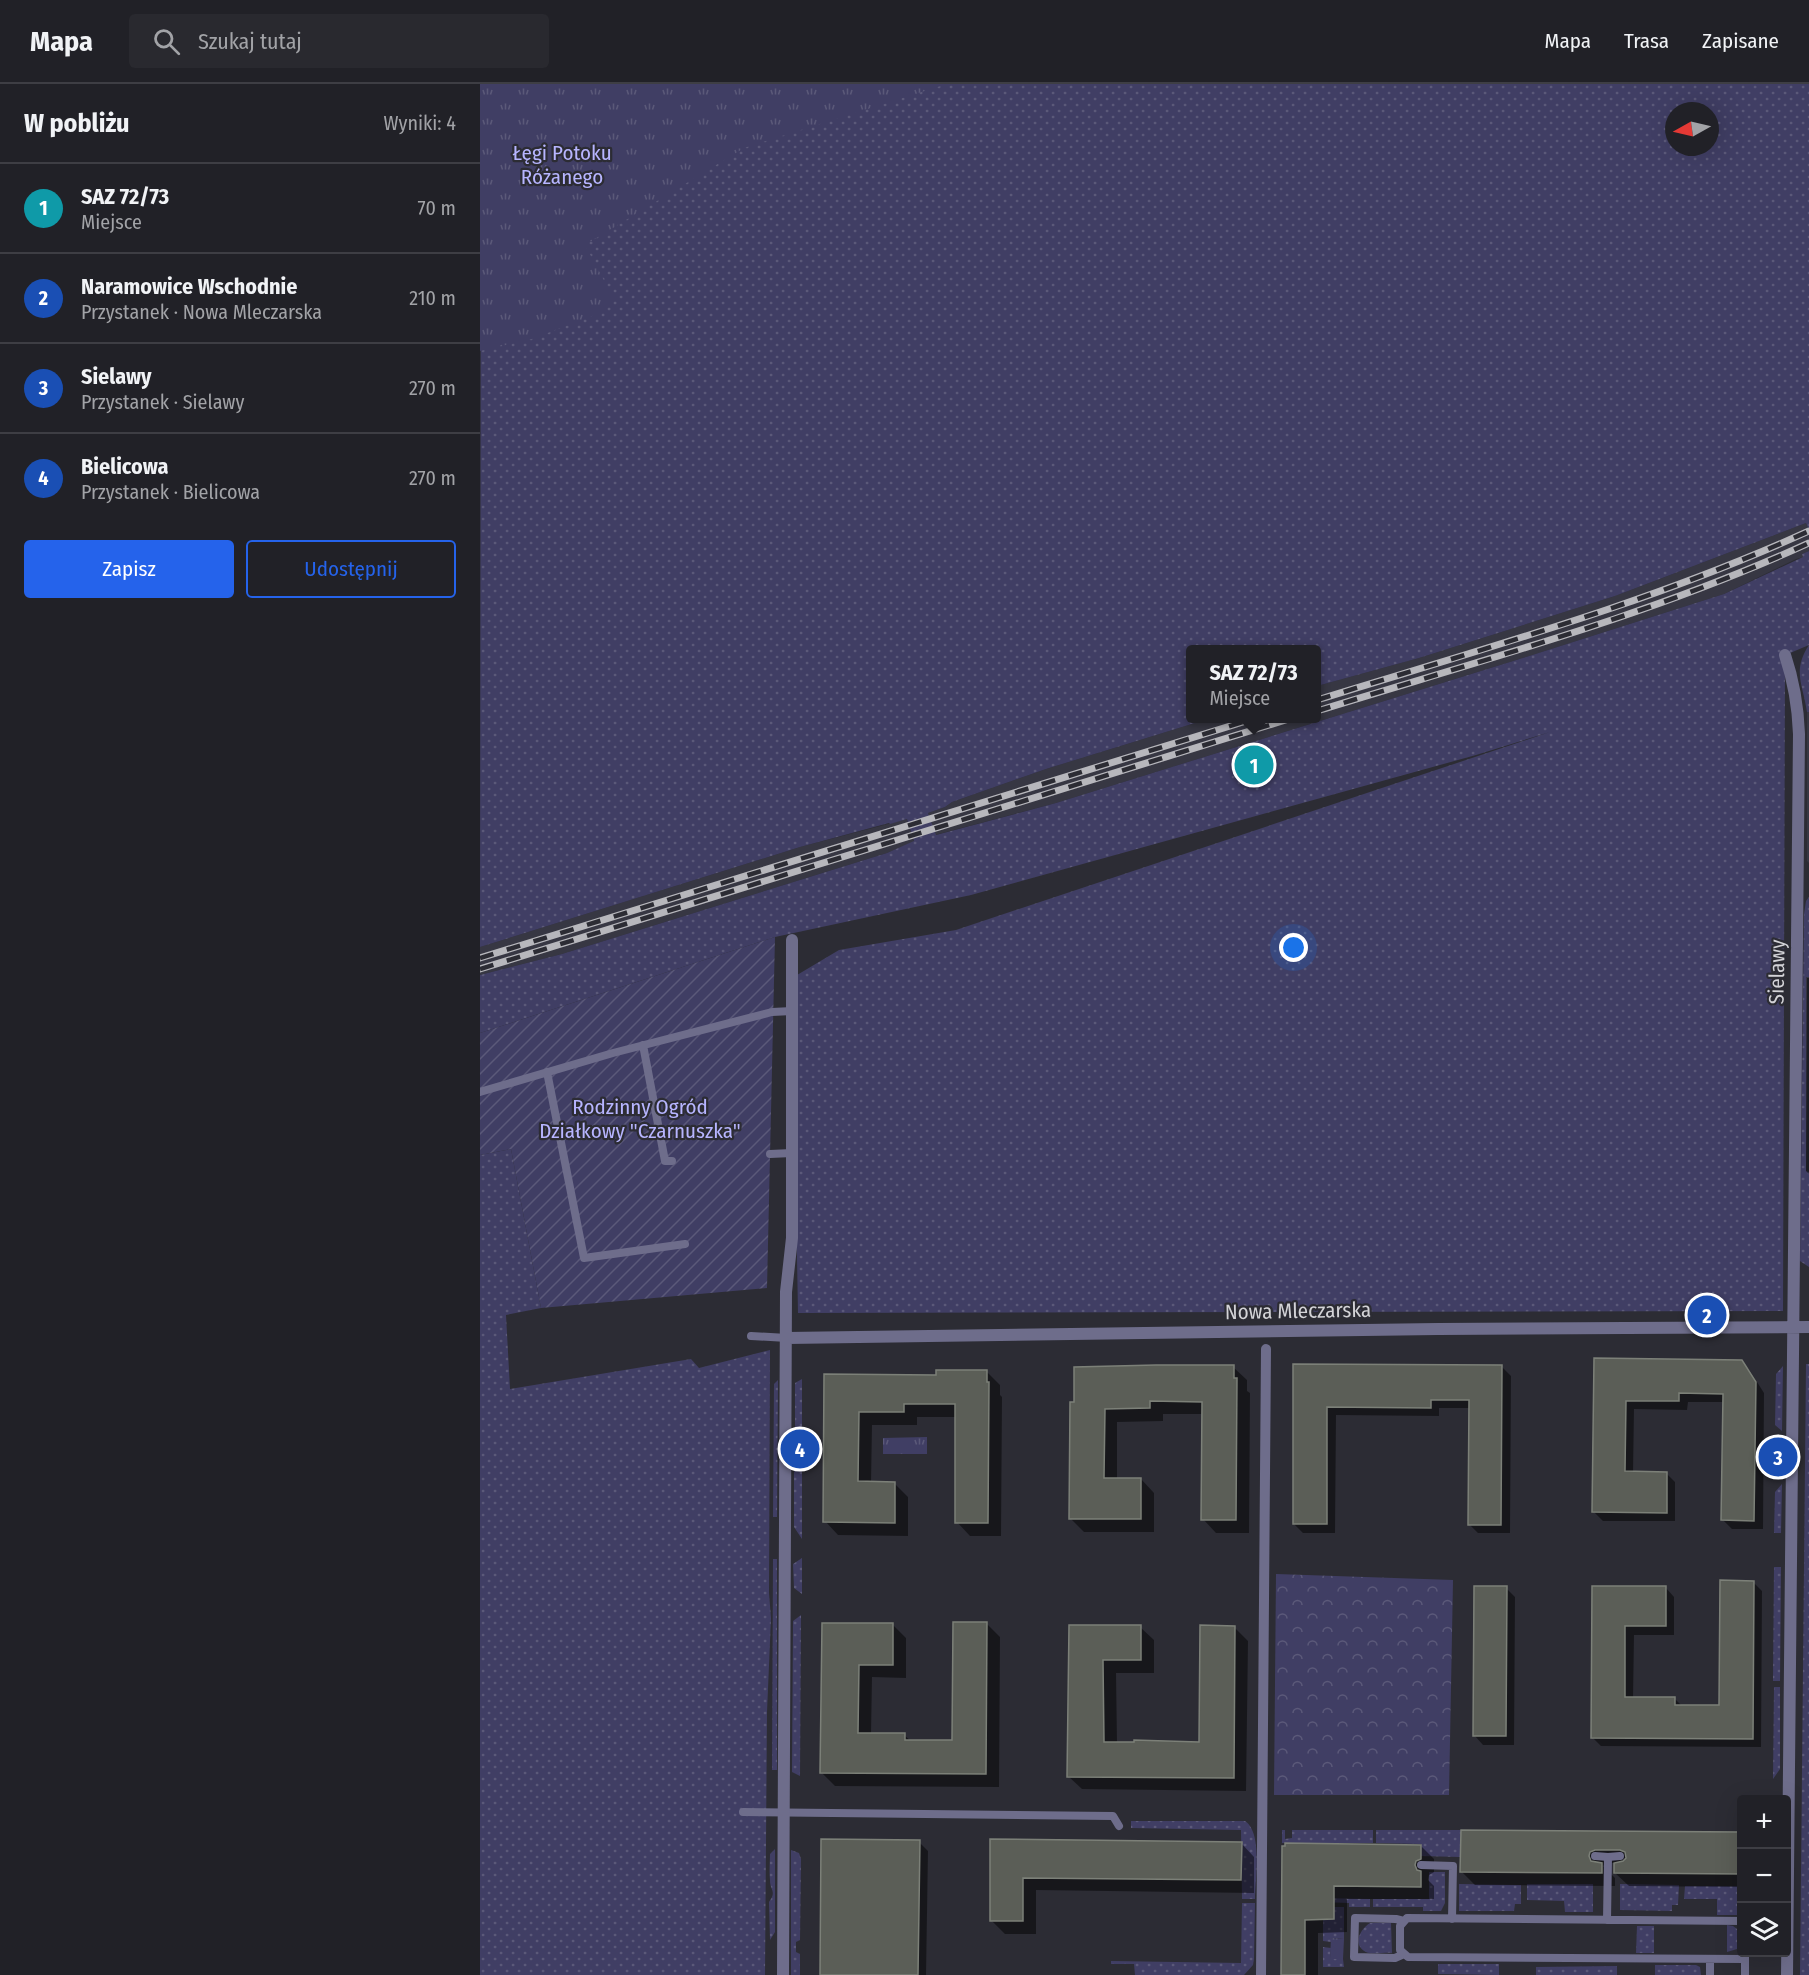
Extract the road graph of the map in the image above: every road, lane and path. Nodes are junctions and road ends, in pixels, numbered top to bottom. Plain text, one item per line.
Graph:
1 (1785, 655) dead end
2 (1803, 883) edge
3 (792, 940) dead end
4 (792, 1011) junction
5 (643, 1044) junction
6 (547, 1072) junction
7 (480, 1092) edge
8 (792, 1153) junction
9 (770, 1154) dead end
10 (672, 1161) dead end
11 (685, 1244) dead end
12 (1793, 1326) junction
13 (1809, 1327) edge
14 (751, 1336) dead end
15 (787, 1338) junction
16 (1266, 1349) dead end
17 (743, 1812) dead end
18 (784, 1812) junction
19 (1119, 1826) dead end
20 (1595, 1856) dead end
21 (1620, 1856) dead end
22 (1608, 1857) junction
23 (1421, 1865) dead end
24 (1787, 1903) edge
25 (1452, 1918) junction
26 (1607, 1920) junction
27 (1404, 1921) junction
28 (1737, 1921) edge
29 (1404, 1954) junction
30 (1737, 1957) edge
31 (1745, 1957) edge
32 (1787, 1957) edge
33 (1710, 1959) junction
34 (783, 1975) edge
35 (1261, 1975) edge
36 (1710, 1975) edge
37 (1745, 1975) edge
38 (1787, 1975) edge

1 - 2 street, Sielawy
2 - 12 street, Sielawy
3 - 4 street
4 - 5 lane
4 - 8 street
5 - 6 lane
5 - 10 lane
6 - 7 lane
6 - 11 lane
8 - 9 lane
8 - 15 street
12 - 13 street, Nowa Mleczarska
12 - 15 street, Nowa Mleczarska
12 - 24 street, Sielawy
14 - 15 lane
15 - 18 street
16 - 35 street
17 - 18 lane
18 - 19 lane
18 - 34 street
20 - 22 lane
21 - 22 lane
22 - 26 lane
23 - 25 lane
25 - 26 lane
25 - 27 lane
26 - 28 lane
27 - 29 lane
27 - 29 lane
29 - 33 lane
30 - 33 lane
31 - 37 lane
32 - 38 street, Sielawy
33 - 36 lane

